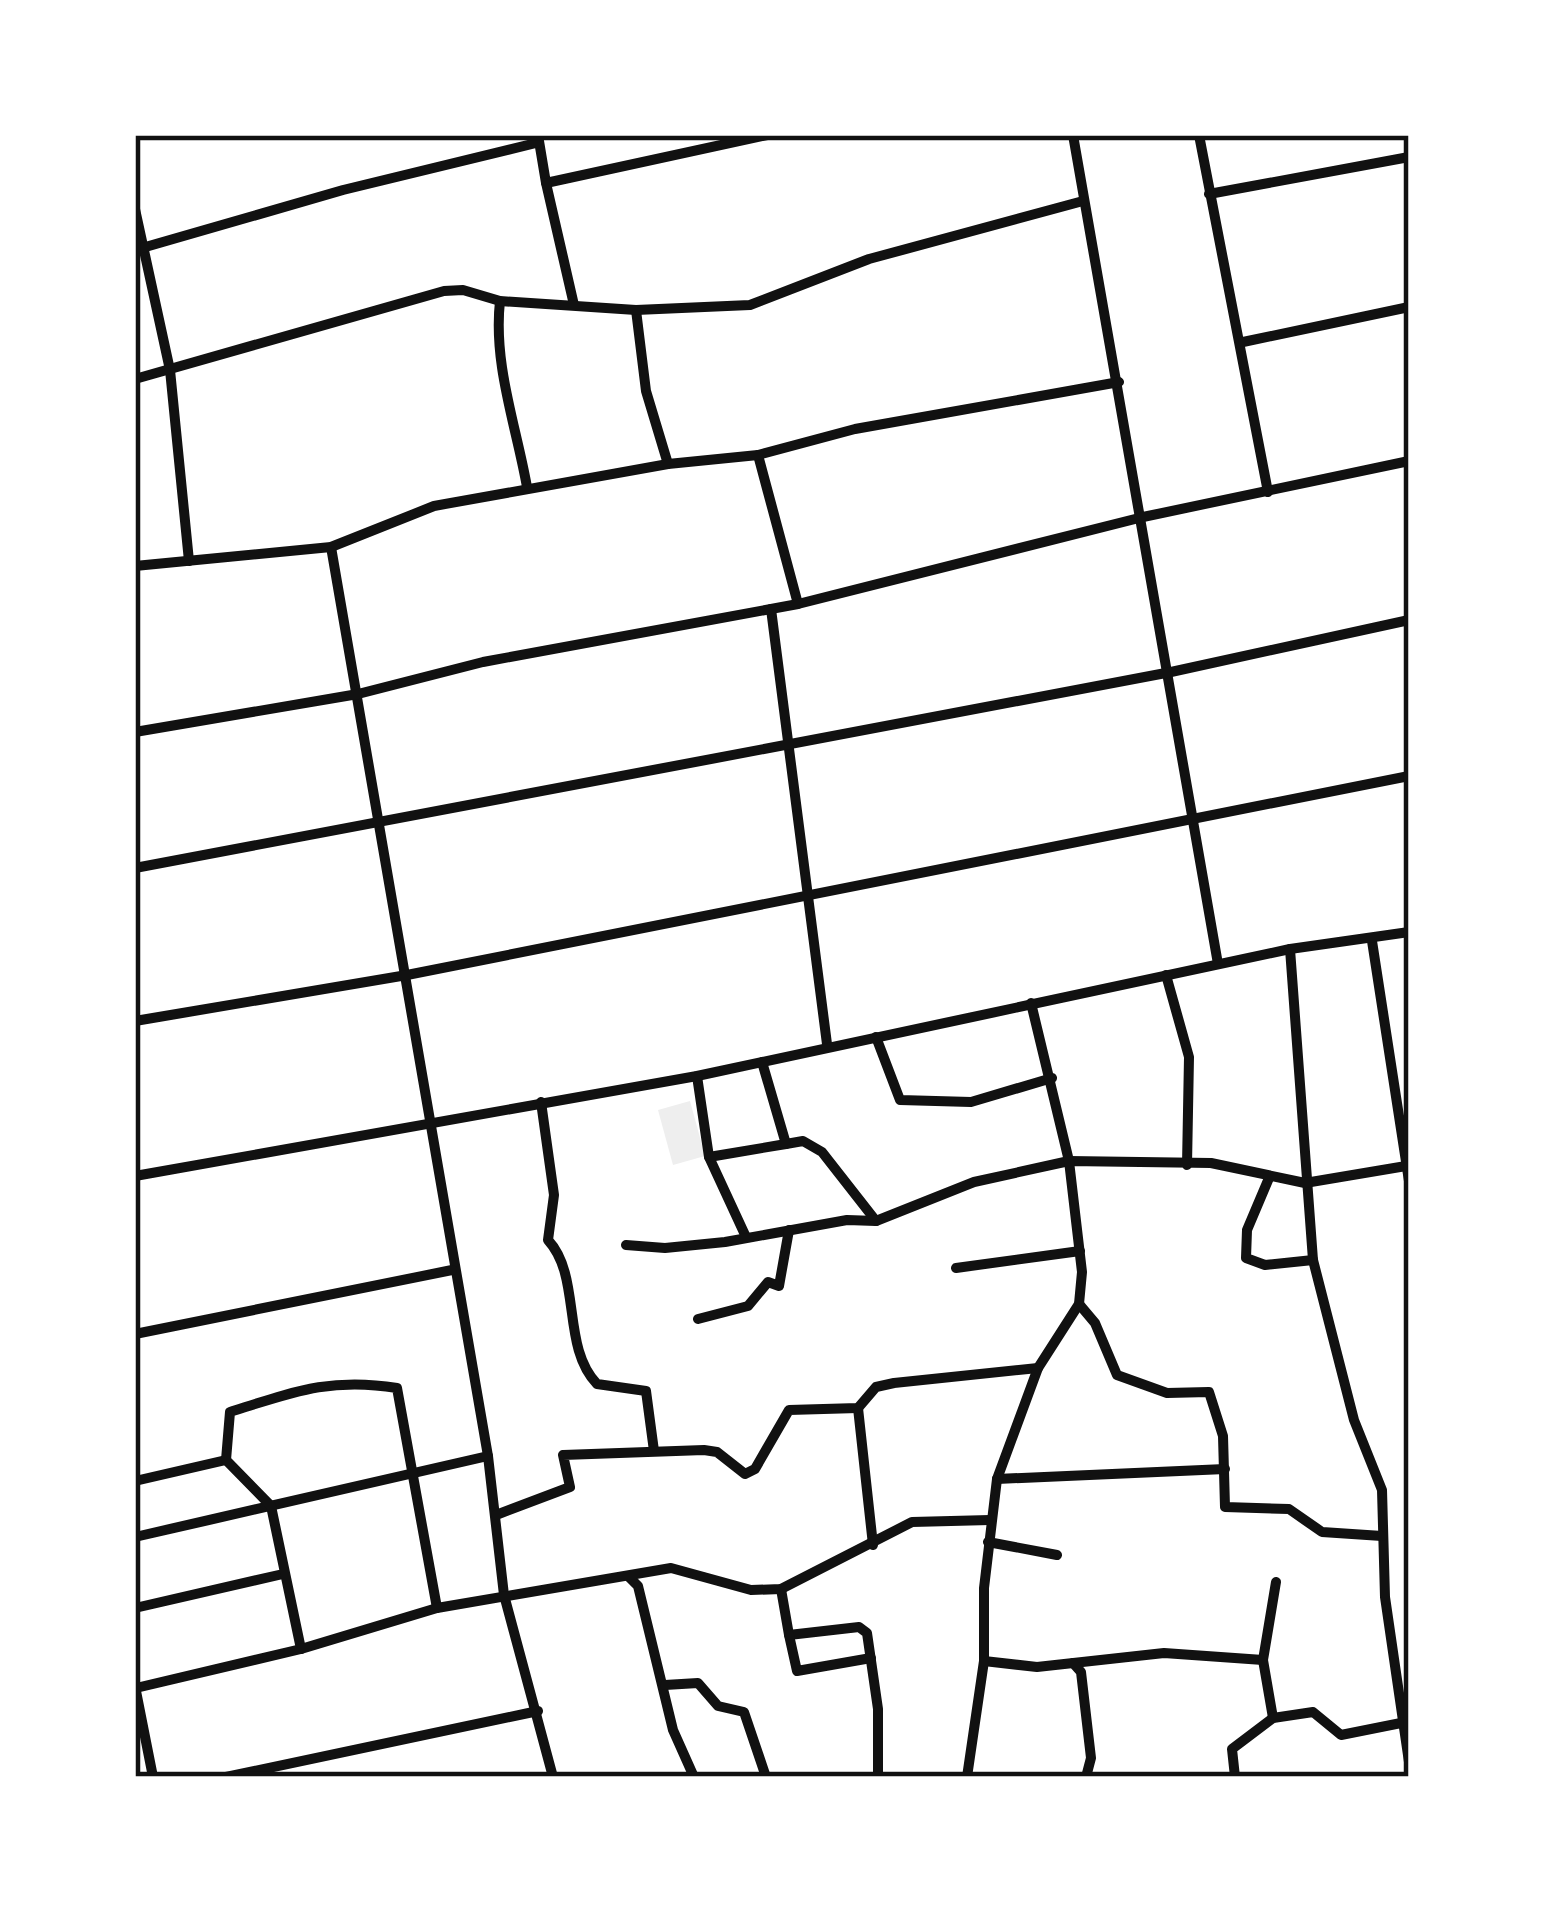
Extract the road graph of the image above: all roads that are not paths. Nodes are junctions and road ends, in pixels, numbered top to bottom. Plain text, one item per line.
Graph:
1 (767, 135) edge
2 (1073, 135) edge
3 (1199, 135) edge
4 (537, 139) edge
5 (1409, 157) edge
6 (546, 183) junction
7 (1209, 194) junction
8 (1083, 200) junction
9 (135, 209) edge
10 (137, 250) edge
11 (500, 301) junction
12 (574, 305) junction
13 (1409, 307) edge
14 (636, 310) junction
15 (1243, 342) junction
16 (170, 370) junction
17 (135, 379) edge
18 (1119, 382) junction
19 (758, 455) junction
20 (1409, 461) edge
21 (668, 464) junction
22 (527, 487) junction
23 (1268, 492) junction
24 (1143, 517) junction
25 (331, 547) junction
26 (189, 561) junction
27 (135, 566) edge
28 (798, 604) junction
29 (771, 609) junction
30 (1409, 620) edge
31 (1172, 672) junction
32 (358, 694) junction
33 (135, 733) edge
34 (786, 746) junction
35 (1409, 776) edge
36 (1191, 820) junction
37 (382, 824) junction
38 (135, 868) edge
39 (805, 893) junction
40 (1409, 932) edge
41 (1372, 941) junction
42 (1290, 949) junction
43 (1218, 964) junction
44 (407, 975) junction
45 (1166, 975) junction
46 (1031, 1003) junction
47 (135, 1021) edge
48 (876, 1036) junction
49 (827, 1044) junction
50 (762, 1062) junction
51 (697, 1076) junction
52 (1052, 1078) junction
53 (541, 1102) junction
54 (428, 1120) junction
55 (786, 1144) junction
56 (709, 1157) junction
57 (1070, 1161) junction
58 (1187, 1165) junction
59 (1406, 1166) junction
60 (135, 1176) edge
61 (1269, 1178) junction
62 (1409, 1180) edge
63 (1305, 1183) junction
64 (875, 1221) junction
65 (789, 1230) junction
66 (746, 1237) junction
67 (626, 1245) dead end
68 (1080, 1251) junction
69 (1313, 1261) junction
70 (956, 1268) dead end
71 (452, 1270) junction
72 (1079, 1304) junction
73 (698, 1319) dead end
74 (135, 1334) edge
75 (1038, 1368) junction
76 (858, 1408) junction
77 (654, 1451) junction
78 (488, 1456) junction
79 (226, 1460) junction
80 (1226, 1469) junction
81 (413, 1474) junction
82 (997, 1479) junction
83 (135, 1481) edge
84 (271, 1506) junction
85 (496, 1515) junction
86 (990, 1520) junction
87 (1382, 1536) junction
88 (135, 1537) edge
89 (988, 1542) junction
90 (873, 1545) junction
91 (1057, 1555) dead end
92 (283, 1574) junction
93 (629, 1577) junction
94 (1276, 1582) dead end
95 (781, 1589) junction
96 (504, 1595) junction
97 (135, 1608) edge
98 (437, 1609) junction
99 (790, 1635) junction
100 (301, 1649) junction
101 (871, 1658) junction
102 (1263, 1660) junction
103 (984, 1661) junction
104 (1073, 1663) junction
105 (665, 1685) junction
106 (135, 1687) edge
107 (538, 1711) junction
108 (1273, 1718) junction
109 (1406, 1721) junction
110 (1409, 1762) edge
111 (153, 1777) edge
112 (226, 1777) edge
113 (553, 1777) edge
114 (694, 1777) edge
115 (766, 1777) edge
116 (878, 1777) edge
117 (967, 1777) edge
118 (1086, 1777) edge
119 (1235, 1777) edge

1 - 6 street
2 - 8 street
3 - 7 street
4 - 6 street
4 - 10 street
5 - 7 street
6 - 12 street
7 - 15 street
8 - 14 street
8 - 18 street
9 - 10 street
10 - 16 street
11 - 12 street
11 - 16 street
11 - 22 street
12 - 14 street
13 - 15 street
14 - 21 street
15 - 23 street
16 - 17 street
16 - 26 street
18 - 19 street
18 - 24 street
19 - 21 street
19 - 28 street
20 - 23 street
21 - 22 street
22 - 25 street
23 - 24 street
24 - 28 street
24 - 31 street
25 - 26 street
25 - 32 street
26 - 27 street
28 - 29 street
29 - 32 street
29 - 34 street
30 - 31 street
31 - 34 street
31 - 36 street
32 - 33 street
32 - 37 street
34 - 37 street
34 - 39 street
35 - 36 street
36 - 39 street
36 - 43 street
37 - 38 street
37 - 44 street
39 - 44 street
39 - 49 street
40 - 41 street
41 - 42 street
41 - 59 street
42 - 43 street
42 - 63 street
43 - 45 street
44 - 47 street
44 - 54 street
45 - 46 street
45 - 58 street
46 - 48 street
46 - 52 street
48 - 49 street
48 - 52 street
49 - 50 street
50 - 51 street
50 - 55 street
51 - 53 street
51 - 56 street
52 - 57 street
53 - 54 street
53 - 77 street
54 - 60 street
54 - 71 street
55 - 56 street
55 - 64 street
56 - 66 street
57 - 58 street
57 - 64 street
57 - 68 street
58 - 61 street
59 - 62 street
59 - 63 street
61 - 63 street
61 - 69 street
63 - 69 street
64 - 65 street
65 - 66 street
65 - 73 street
66 - 67 street
68 - 70 street
68 - 72 street
69 - 87 street
71 - 74 street
71 - 78 street
72 - 75 street
72 - 80 street
75 - 76 street
75 - 82 street
76 - 77 street
76 - 90 street
77 - 85 street
78 - 81 street
78 - 85 street
79 - 81 street
79 - 83 street
79 - 84 street
80 - 82 street
80 - 87 street
81 - 84 street
81 - 98 street
82 - 86 street
84 - 88 street
84 - 92 street
85 - 96 street
86 - 89 street
86 - 90 street
87 - 109 street
89 - 91 street
89 - 103 street
90 - 95 street
92 - 97 street
92 - 100 street
93 - 95 street
93 - 96 street
93 - 105 street
94 - 102 street
95 - 99 street
96 - 98 street
96 - 107 street
98 - 100 street
99 - 101 street
99 - 101 street
100 - 106 street
101 - 116 street
102 - 104 street
102 - 108 street
103 - 104 street
103 - 117 street
104 - 118 street
105 - 114 street
105 - 115 street
106 - 111 street
107 - 112 street
107 - 113 street
108 - 109 street
108 - 119 street
109 - 110 street

